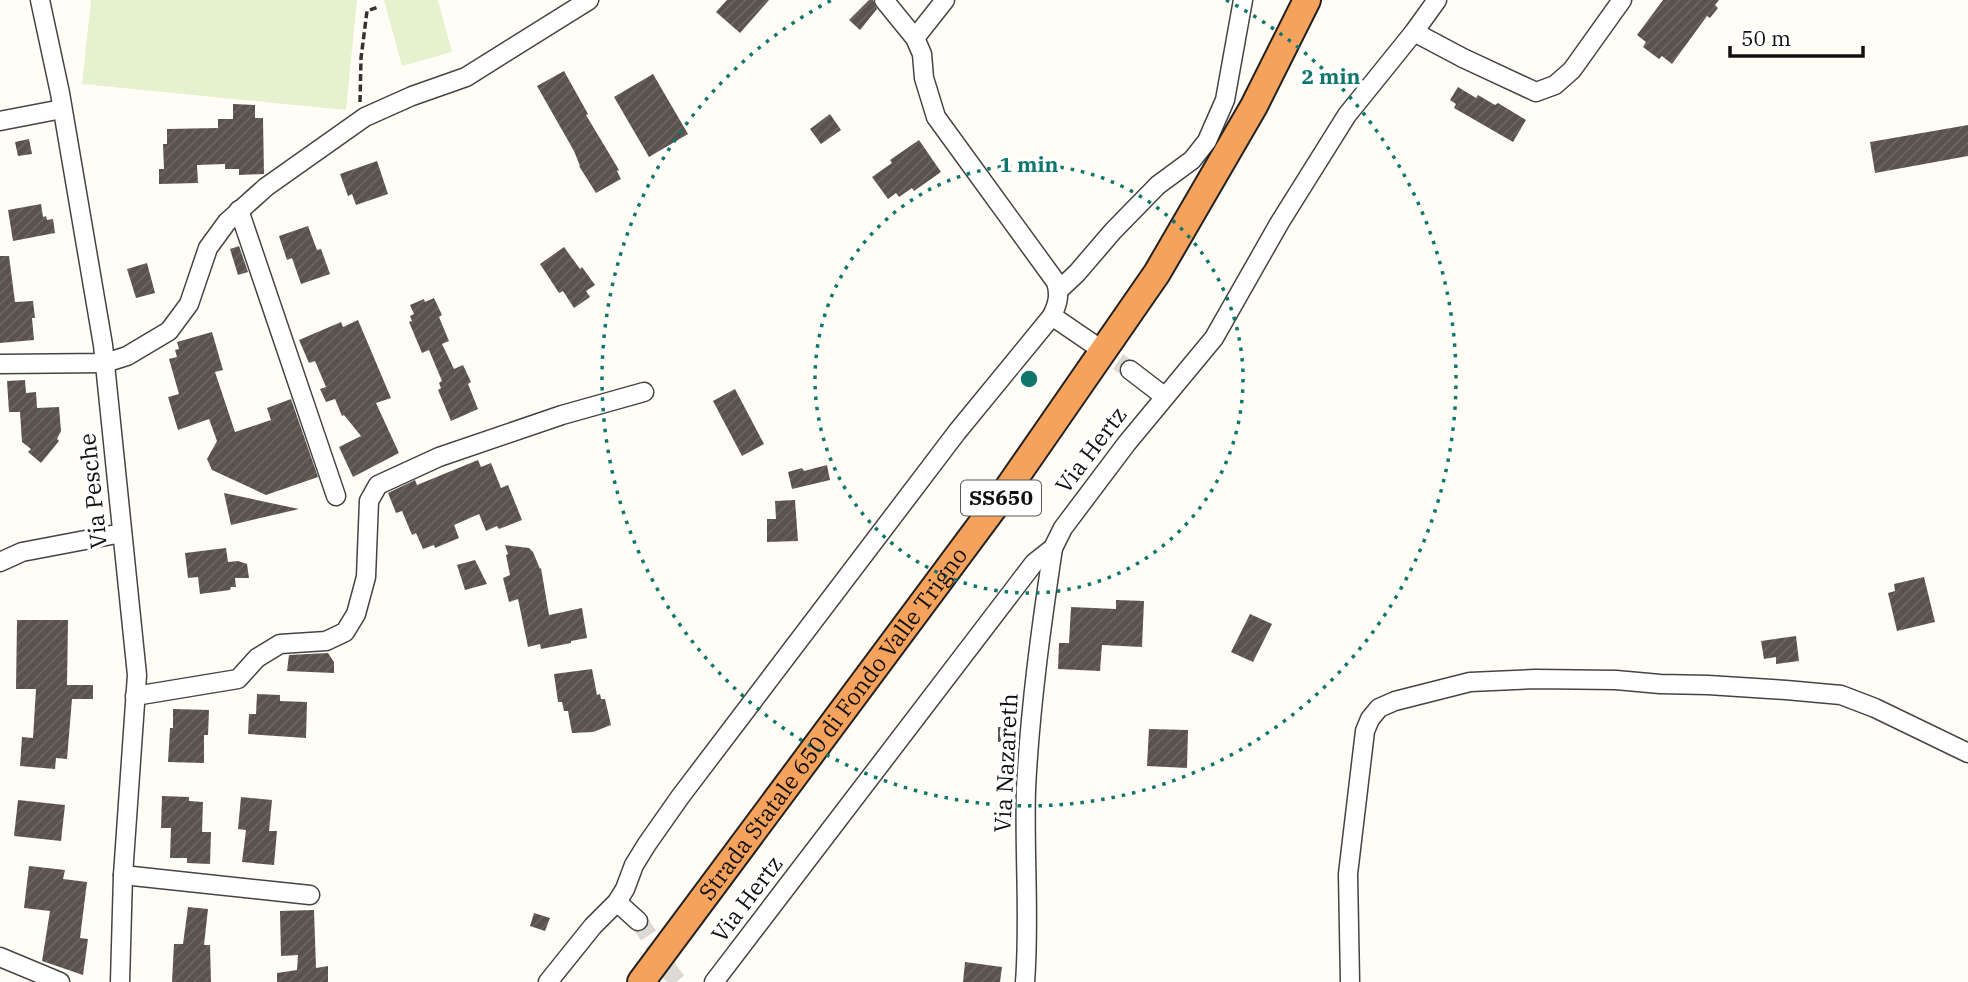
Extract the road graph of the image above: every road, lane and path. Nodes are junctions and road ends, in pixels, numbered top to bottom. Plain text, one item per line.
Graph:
1 (40, 0) edge
2 (589, 0) edge
3 (884, 0) edge
4 (944, 0) edge
5 (1242, 0) edge
6 (1307, 0) edge
7 (1437, 0) edge
8 (1622, 0) edge
9 (378, 7) dead end
10 (1414, 32) junction
11 (915, 38) junction
12 (62, 109) junction
13 (365, 117) junction
14 (0, 121) edge
15 (239, 210) junction
16 (1059, 290) junction
17 (1052, 316) junction
18 (1093, 344) tunnel mouth
19 (105, 363) junction
20 (0, 364) edge
21 (1130, 370) tunnel mouth
22 (644, 392) dead end
23 (1164, 396) junction
24 (335, 496) dead end
25 (122, 533) junction
26 (1053, 548) junction
27 (0, 562) edge
28 (135, 696) junction
29 (1968, 753) edge
30 (122, 875) junction
31 (310, 895) dead end
32 (617, 902) junction
33 (638, 922) tunnel mouth
34 (0, 957) edge
35 (643, 977) edge
36 (60, 982) edge
37 (121, 982) edge
38 (548, 982) edge
39 (714, 982) edge
40 (1025, 982) edge
41 (1350, 982) edge

1 - 12 street, Via Pesche
2 - 13 street
3 - 11 street
4 - 11 street
5 - 16 street
6 - 35 highway, Strada Statale 650 di Fondo Valle Trigno / SS650
7 - 10 street, Via Hertz
8 - 10 street
9 - 13 path
10 - 23 street, Via Hertz
11 - 16 street
12 - 14 street
12 - 19 street, Via Pesche
13 - 15 street
15 - 19 street
15 - 24 street
16 - 17 street
17 - 18 street
17 - 32 street
19 - 20 street
19 - 25 street, Via Pesche
21 - 23 street
22 - 28 street
23 - 26 street, Via Hertz
25 - 27 street
25 - 28 street, Via Pesche
26 - 39 street, Via Hertz
26 - 40 street, Via Nazareth
28 - 30 street, Via Pesche
29 - 41 street
30 - 31 street
30 - 37 street, Via Pesche
32 - 33 street
32 - 38 street
34 - 36 street

